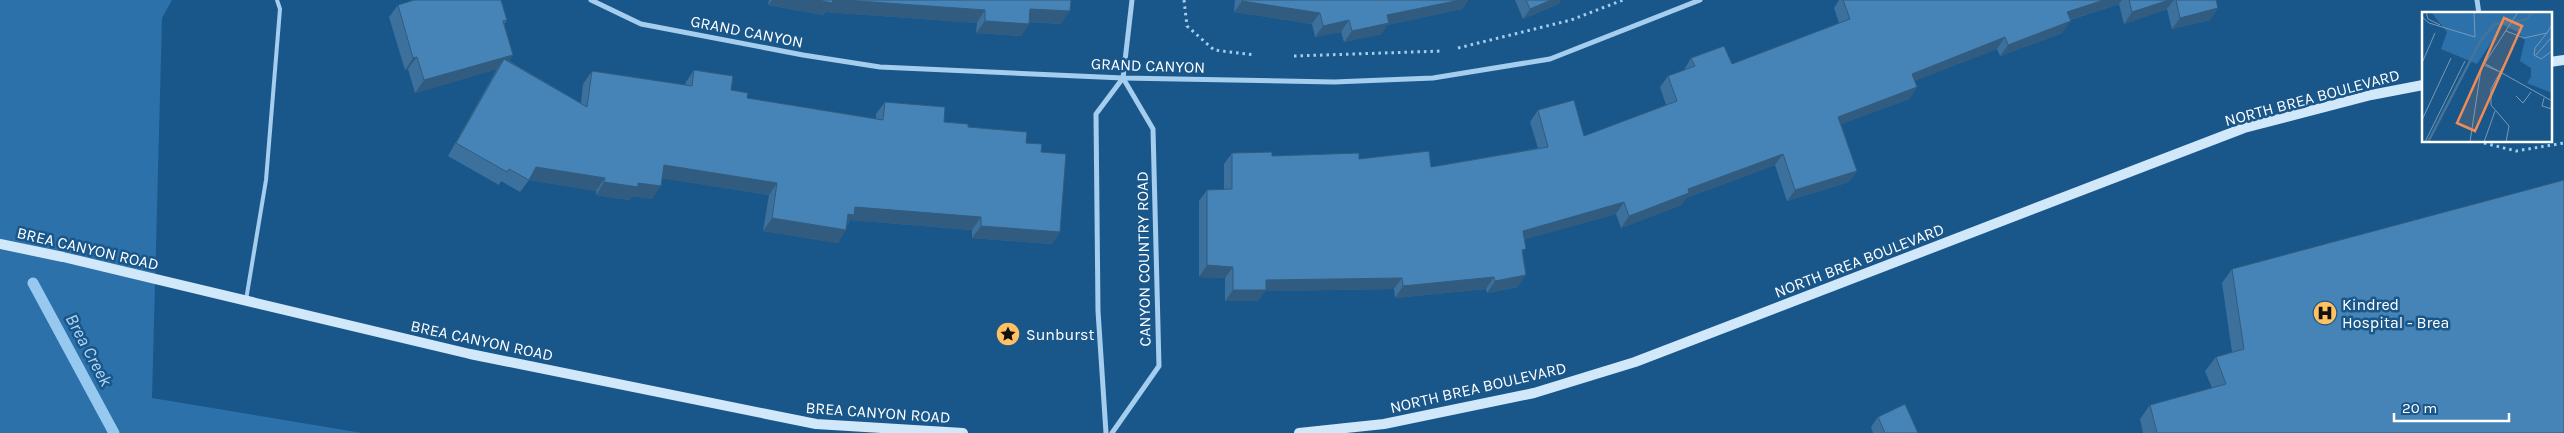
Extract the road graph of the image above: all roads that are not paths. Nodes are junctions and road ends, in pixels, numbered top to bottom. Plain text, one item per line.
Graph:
1 (277, 0) edge
2 (591, 0) edge
3 (1132, 0) edge
4 (1700, 0) edge
5 (1123, 78) junction
6 (2422, 85) edge
7 (0, 244) edge
8 (246, 300) junction
9 (963, 433) edge
10 (1106, 433) edge
11 (1112, 433) edge
12 (1300, 433) edge

1 - 8 lane
2 - 5 street, GRAND CANYON
3 - 5 street
4 - 5 street, GRAND CANYON
5 - 10 street
5 - 11 street, CANYON COUNTRY ROAD
6 - 12 main road, NORTH BREA BOULEVARD
7 - 8 main road, BREA CANYON ROAD
8 - 9 main road, BREA CANYON ROAD

